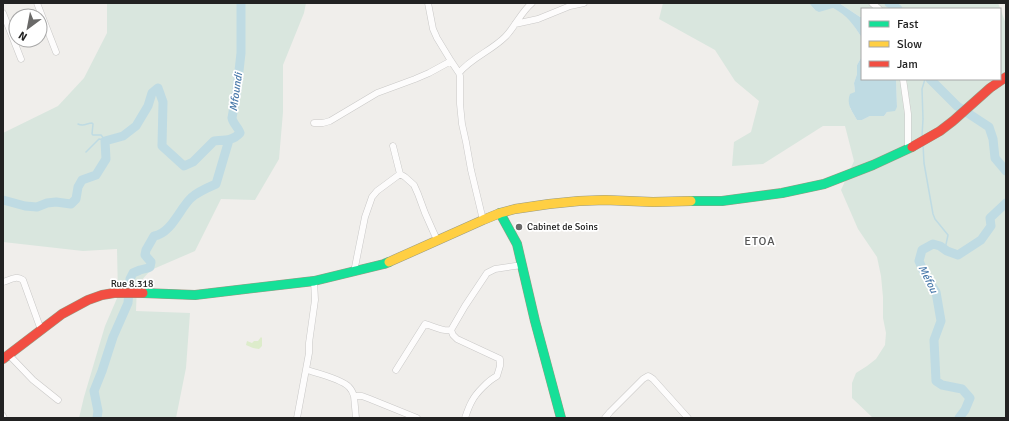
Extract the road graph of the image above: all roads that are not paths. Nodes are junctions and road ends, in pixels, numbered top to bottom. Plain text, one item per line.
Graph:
1 (37, 3) edge
2 (428, 3) edge
3 (532, 3) edge
4 (584, 3) edge
5 (3, 13) edge
6 (515, 24) junction
7 (56, 52) dead end
8 (21, 58) dead end
9 (451, 61) junction
10 (459, 73) junction
11 (1006, 77) edge
12 (903, 80) edge
13 (314, 123) dead end
14 (393, 146) dead end
15 (908, 149) junction
16 (400, 174) junction
17 (500, 213) junction
18 (484, 220) junction
19 (437, 240) junction
20 (522, 265) junction
21 (354, 272) junction
22 (314, 281) junction
23 (3, 282) edge
24 (41, 330) junction
25 (451, 330) junction
26 (6, 357) edge
27 (307, 370) junction
28 (396, 370) dead end
29 (354, 396) junction
30 (58, 400) dead end
31 (297, 418) edge
32 (356, 418) edge
33 (416, 418) edge
34 (465, 418) edge
35 (561, 418) edge
36 (605, 418) edge
37 (688, 418) edge

1 - 7 street
2 - 9 street
3 - 6 street
4 - 6 street
5 - 8 street
6 - 10 street
9 - 10 street
9 - 13 street
10 - 18 street
11 - 15 main road, Rue 8.318
12 - 15 street
14 - 16 street
15 - 17 main road, Rue 8.318
16 - 19 street
16 - 21 street
17 - 18 main road, Rue 8.318
17 - 20 main road
18 - 19 main road, Rue 8.318
19 - 21 main road, Rue 8.318
20 - 25 street
20 - 35 main road
21 - 22 main road, Rue 8.318
22 - 24 main road, Rue 8.318
22 - 27 street
23 - 24 street
24 - 26 main road, Rue 8.318
25 - 28 street
25 - 34 street
26 - 30 street
27 - 29 street
27 - 31 street
29 - 32 street
29 - 33 street
36 - 37 street

